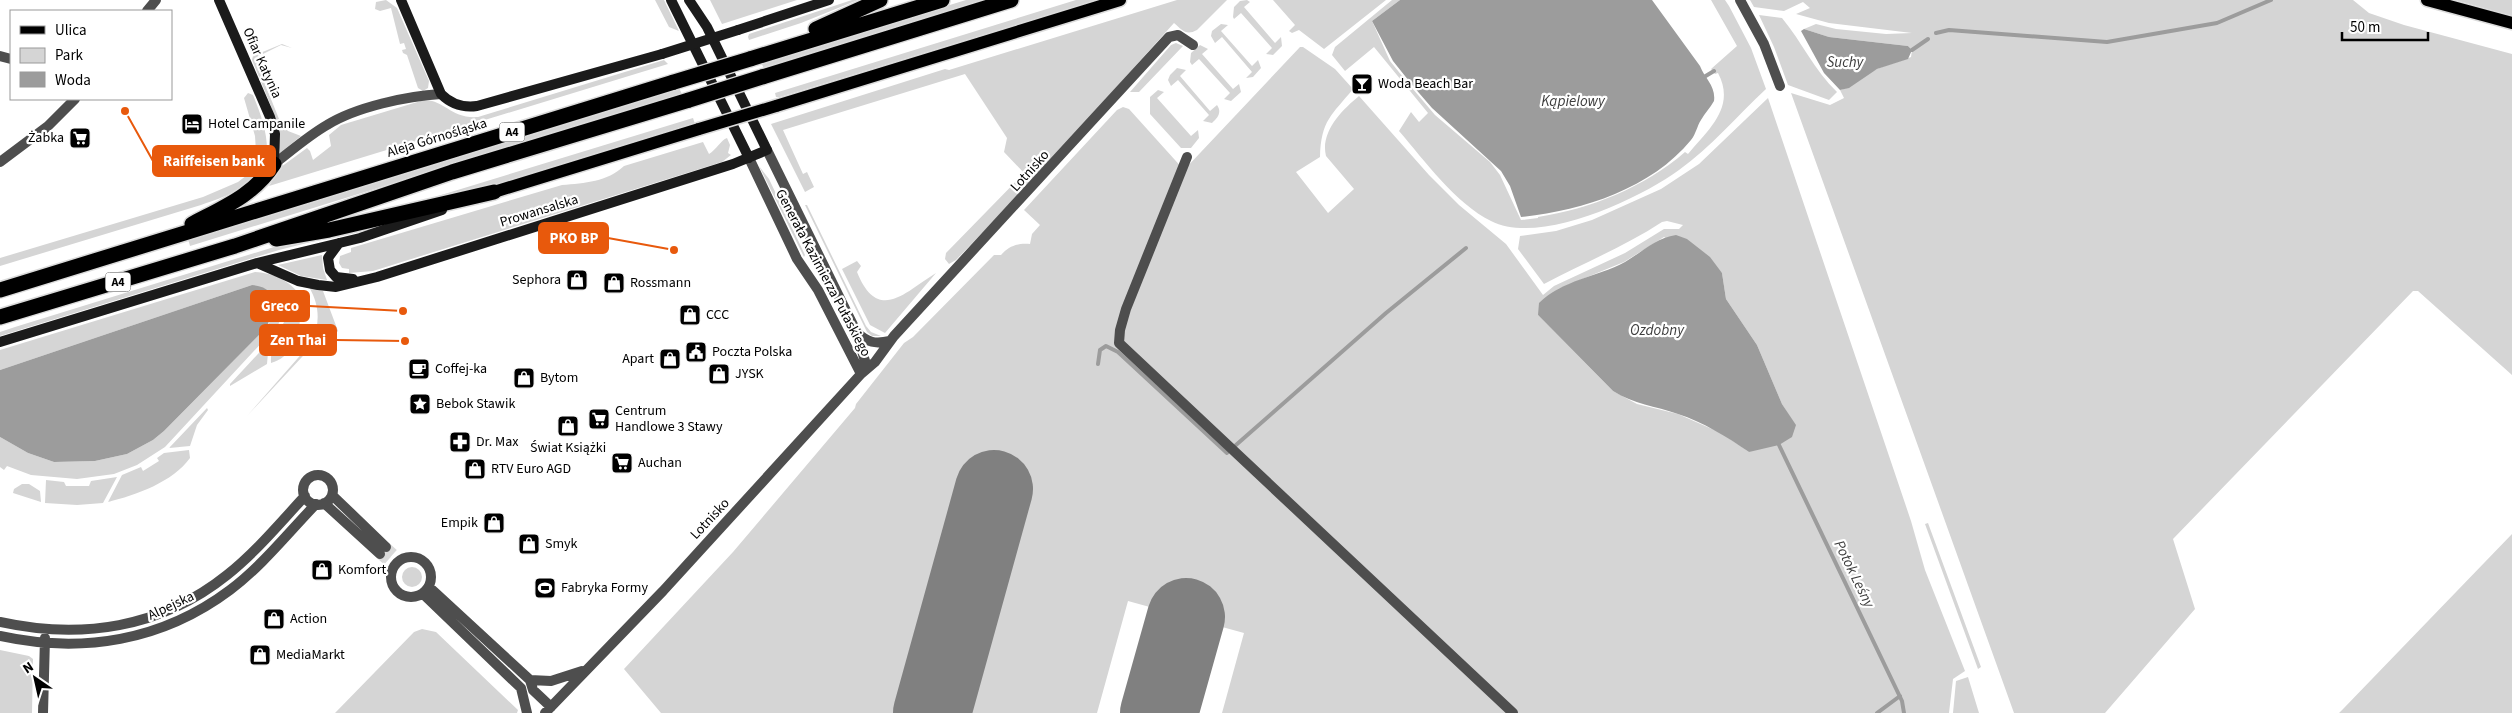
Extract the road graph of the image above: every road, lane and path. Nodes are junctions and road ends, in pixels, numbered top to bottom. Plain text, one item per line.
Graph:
1 (156, 0) edge
2 (219, 0) edge
3 (401, 0) edge
4 (671, 0) edge
5 (689, 0) edge
6 (829, 0) edge
7 (880, 0) edge
8 (942, 0) edge
9 (1011, 0) edge
10 (1120, 0) edge
11 (1740, 0) edge
12 (2427, 0) edge
13 (148, 10) edge
14 (2512, 23) edge
15 (1193, 45) dead end
16 (750, 59) junction
17 (1780, 86) dead end
18 (441, 94) junction
19 (74, 100) edge
20 (768, 150) junction
21 (1187, 157) dead end
22 (749, 158) junction
23 (0, 162) edge
24 (274, 164) junction
25 (494, 192) junction
26 (156, 242) junction
27 (340, 243) junction
28 (235, 246) junction
29 (257, 263) junction
30 (361, 280) junction
31 (0, 290) edge
32 (0, 318) edge
33 (856, 331) junction
34 (890, 341) junction
35 (0, 342) edge
36 (862, 374) junction
37 (332, 495) junction
38 (305, 496) junction
39 (320, 504) junction
40 (426, 591) junction
41 (0, 622) edge
42 (45, 630) junction
43 (0, 636) edge
44 (45, 644) junction
45 (585, 670) junction
46 (532, 685) junction
47 (521, 688) junction
48 (548, 710) edge
49 (43, 713) edge
50 (527, 713) edge
51 (1513, 713) edge

1 - 13 street
2 - 24 street, Ofiar Katynia
3 - 18 street
4 - 22 street, Generała Kazimierza Pułaskiego
5 - 20 street, Generała Kazimierza Pułaskiego
6 - 18 street, Aleja Górnośląska, bridge
7 - 16 highway
8 - 16 highway, Aleja Górnośląska / A4
9 - 28 highway, A4, bridge
10 - 25 main road, bridge
11 - 17 street
12 - 14 main road
15 - 34 street, Lotnisko
16 - 26 highway, Aleja Górnośląska / A4, bridge
18 - 24 street
19 - 23 street
20 - 22 street, Prowansalska
20 - 33 street, Generała Kazimierza Pułaskiego
21 - 51 street
22 - 30 street, Prowansalska
22 - 36 street, Generała Kazimierza Pułaskiego
24 - 26 highway
25 - 27 street
25 - 28 highway
26 - 31 highway, Aleja Górnośląska / A4
27 - 29 street
27 - 30 street
28 - 32 highway, A4
29 - 30 street, Prowansalska
29 - 35 street
33 - 34 street
33 - 36 street, Generała Kazimierza Pułaskiego
34 - 36 street, Lotnisko
36 - 45 street, Lotnisko
37 - 38 street
37 - 39 street
37 - 39 street
38 - 39 street
38 - 42 street, Alpejska
39 - 44 street, Alpejska
40 - 40 street
40 - 46 street
40 - 47 street
41 - 42 street, Alpejska
42 - 44 street
43 - 44 street, Alpejska
44 - 49 street
45 - 46 street
45 - 48 street, Lotnisko
46 - 47 street
46 - 48 street
47 - 50 street

